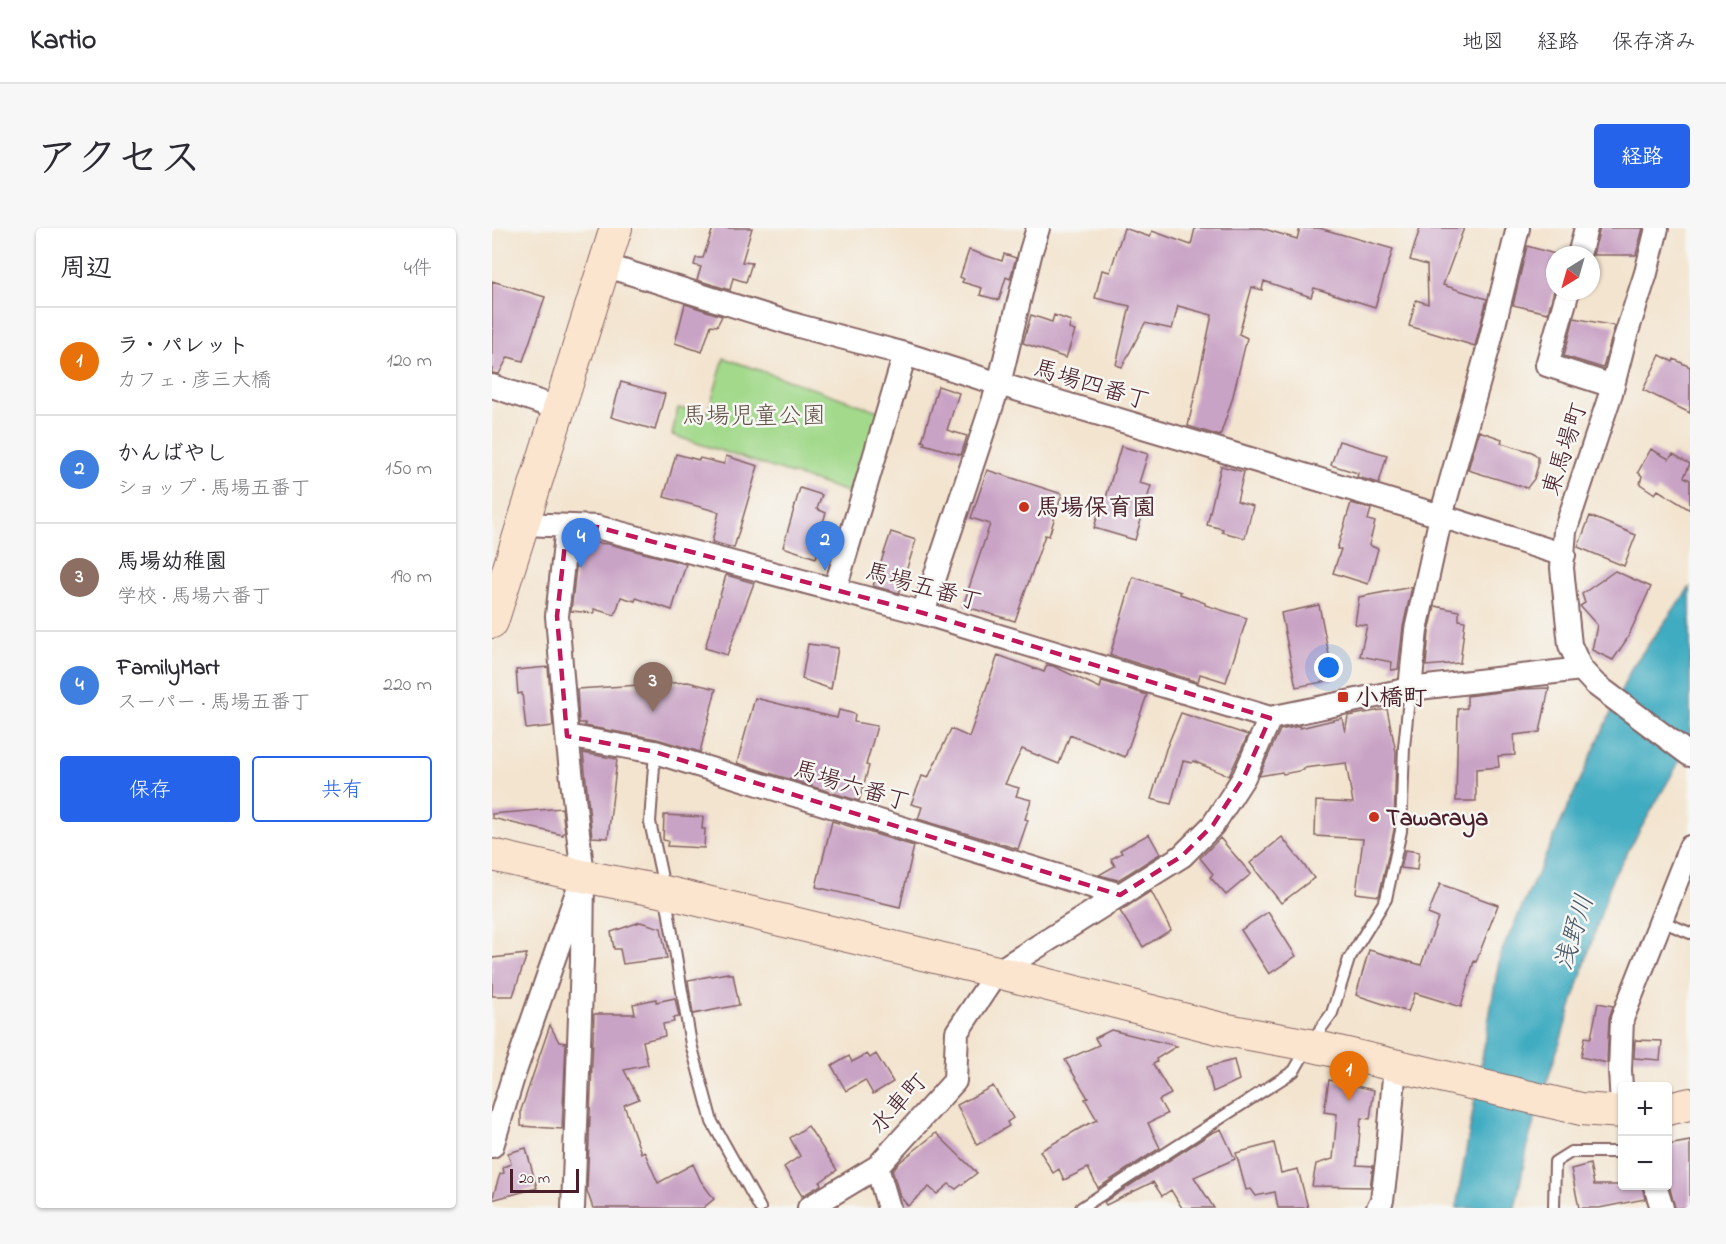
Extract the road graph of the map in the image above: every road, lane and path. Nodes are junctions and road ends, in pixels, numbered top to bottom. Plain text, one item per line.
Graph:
1 (616, 228) edge
2 (1038, 228) edge
3 (1586, 228) edge
4 (1657, 228) edge
5 (1514, 229) edge
6 (1581, 246) edge
7 (604, 266) junction
8 (1565, 300) edge
9 (905, 354) junction
10 (999, 384) junction
11 (492, 386) edge
12 (1613, 386) junction
13 (560, 409) junction
14 (1441, 516) junction
15 (524, 524) junction
16 (567, 526) junction
17 (1564, 555) junction
18 (835, 589) junction
19 (497, 590) edge
20 (923, 612) junction
21 (492, 622) edge
22 (1588, 676) junction
23 (1410, 689) junction
24 (1270, 718) junction
25 (567, 736) junction
26 (655, 752) junction
27 (1690, 755) edge
28 (1690, 847) edge
29 (492, 855) edge
30 (583, 876) junction
31 (665, 892) junction
32 (1120, 896) junction
33 (1661, 921) junction
34 (1690, 933) edge
35 (997, 972) junction
36 (1309, 1045) junction
37 (1395, 1065) junction
38 (1621, 1082) edge
39 (1690, 1104) edge
40 (1672, 1108) edge
41 (1618, 1112) edge
42 (492, 1146) edge
43 (1618, 1152) edge
44 (877, 1167) junction
45 (1657, 1190) edge
46 (573, 1208) edge
47 (760, 1208) edge
48 (809, 1208) edge
49 (889, 1208) edge
50 (1081, 1208) edge
51 (1378, 1208) edge
52 (1554, 1208) edge
53 (1662, 1208) edge

1 - 7 street
2 - 10 street
3 - 6 street
4 - 12 street, 東馬場町
5 - 14 street
7 - 9 street, 馬場四番丁
7 - 13 street
8 - 12 street
9 - 10 street, 馬場四番丁
9 - 18 street
10 - 14 street, 馬場四番丁
10 - 20 street
11 - 13 street
12 - 17 street, 東馬場町
13 - 15 street
14 - 17 street, 馬場四番丁
14 - 23 street
15 - 16 street, 馬場五番丁
15 - 19 street
16 - 18 street, 馬場五番丁
16 - 25 street
17 - 22 street, 東馬場町
18 - 20 street, 馬場五番丁
19 - 21 street
20 - 24 street, 馬場五番丁
22 - 23 street
22 - 27 street
23 - 24 street
23 - 36 lane
24 - 32 street
25 - 26 street, 馬場六番丁
25 - 30 street
26 - 31 lane
26 - 32 street, 馬場六番丁
28 - 33 street
29 - 30 street
30 - 31 street
30 - 42 street
30 - 46 street
31 - 35 street
31 - 47 lane
32 - 35 street, 水車町
33 - 34 lane
33 - 38 street
35 - 36 street
35 - 44 street, 水車町
36 - 37 street
36 - 50 lane
37 - 41 street
37 - 51 street
39 - 40 street
43 - 52 lane
44 - 48 street, 水車町
44 - 49 street
45 - 53 street

